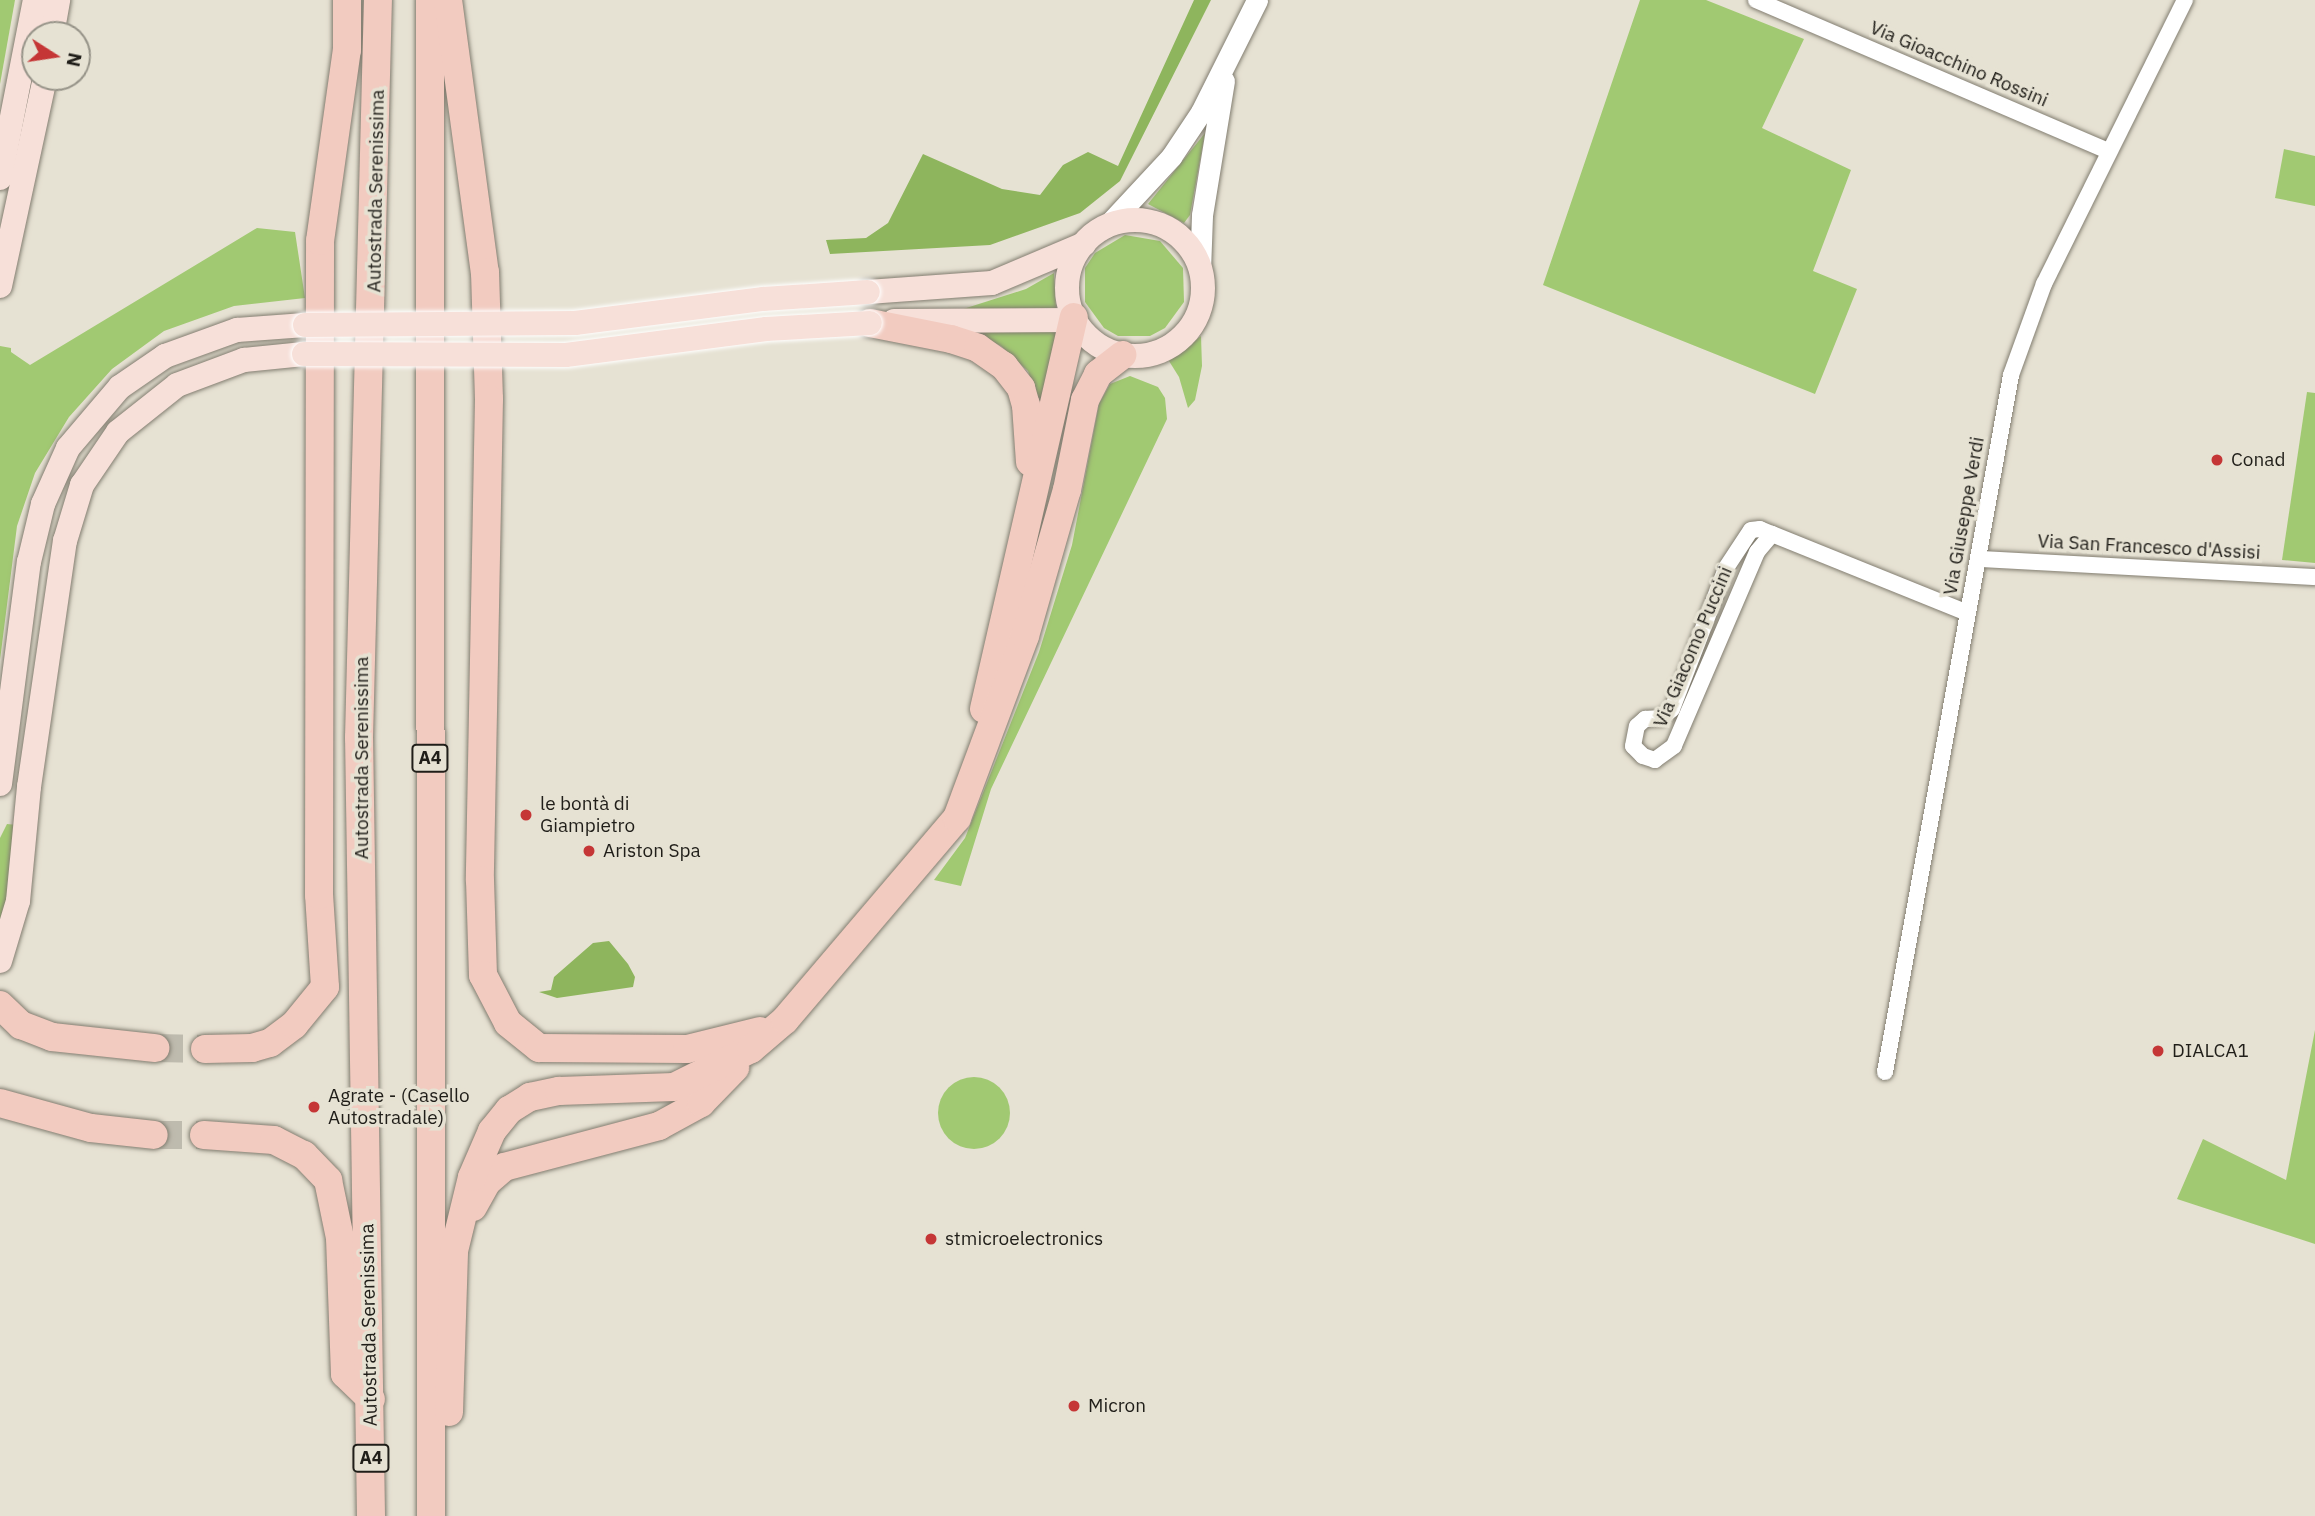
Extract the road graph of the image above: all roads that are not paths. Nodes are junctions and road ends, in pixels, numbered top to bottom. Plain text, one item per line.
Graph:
1 (26, 0) edge
2 (35, 0) edge
3 (58, 0) edge
4 (347, 0) edge
5 (379, 0) edge
6 (430, 0) edge
7 (449, 0) edge
8 (1257, 0) edge
9 (1756, 0) edge
10 (2184, 0) edge
11 (54, 21) edge
12 (1230, 58) junction
13 (42, 91) edge
14 (14, 108) junction
15 (2108, 151) junction
16 (0, 178) edge
17 (1106, 227) junction
18 (1084, 244) junction
19 (1200, 270) junction
20 (0, 286) edge
21 (1074, 319) junction
22 (870, 323) junction
23 (1122, 355) junction
24 (1027, 518) junction
25 (1772, 534) junction
26 (1980, 559) junction
27 (2315, 577) edge
28 (1968, 613) junction
29 (0, 784) edge
30 (967, 798) junction
31 (0, 961) edge
32 (0, 1005) edge
33 (785, 1020) junction
34 (155, 1048) tunnel mouth
35 (205, 1049) tunnel mouth
36 (751, 1049) junction
37 (1885, 1072) dead end
38 (0, 1103) edge
39 (154, 1135) tunnel mouth
40 (204, 1135) tunnel mouth
41 (454, 1251) junction
42 (370, 1399) junction
43 (371, 1516) edge
44 (431, 1516) edge
45 (446, 1516) edge

1 - 14 street
2 - 14 main road
3 - 11 main road
4 - 35 highway
5 - 42 highway, Autostrada Serenissima / A4
6 - 44 highway, A4
7 - 33 highway
8 - 12 street
9 - 15 street, Via Gioacchino Rossini
10 - 15 street, Via Giuseppe Verdi
12 - 17 street
12 - 19 street
13 - 20 main road
14 - 16 main road
15 - 26 street, Via Giuseppe Verdi
17 - 18 main road
17 - 19 main road
18 - 21 main road
18 - 29 main road, bridge
19 - 23 main road
21 - 22 main road
21 - 23 main road
21 - 24 highway
22 - 24 highway
22 - 31 main road, bridge
23 - 30 highway
24 - 30 highway
25 - 25 street, Via Giacomo Puccini
25 - 28 street
26 - 27 street, Via San Francesco d'Assisi
26 - 28 street, Via Giuseppe Verdi
28 - 37 street, Via Giuseppe Verdi
30 - 33 highway
32 - 34 highway
33 - 36 highway
36 - 41 highway
36 - 41 highway
38 - 39 highway
40 - 42 highway
41 - 45 highway
42 - 43 highway, Autostrada Serenissima / A4

